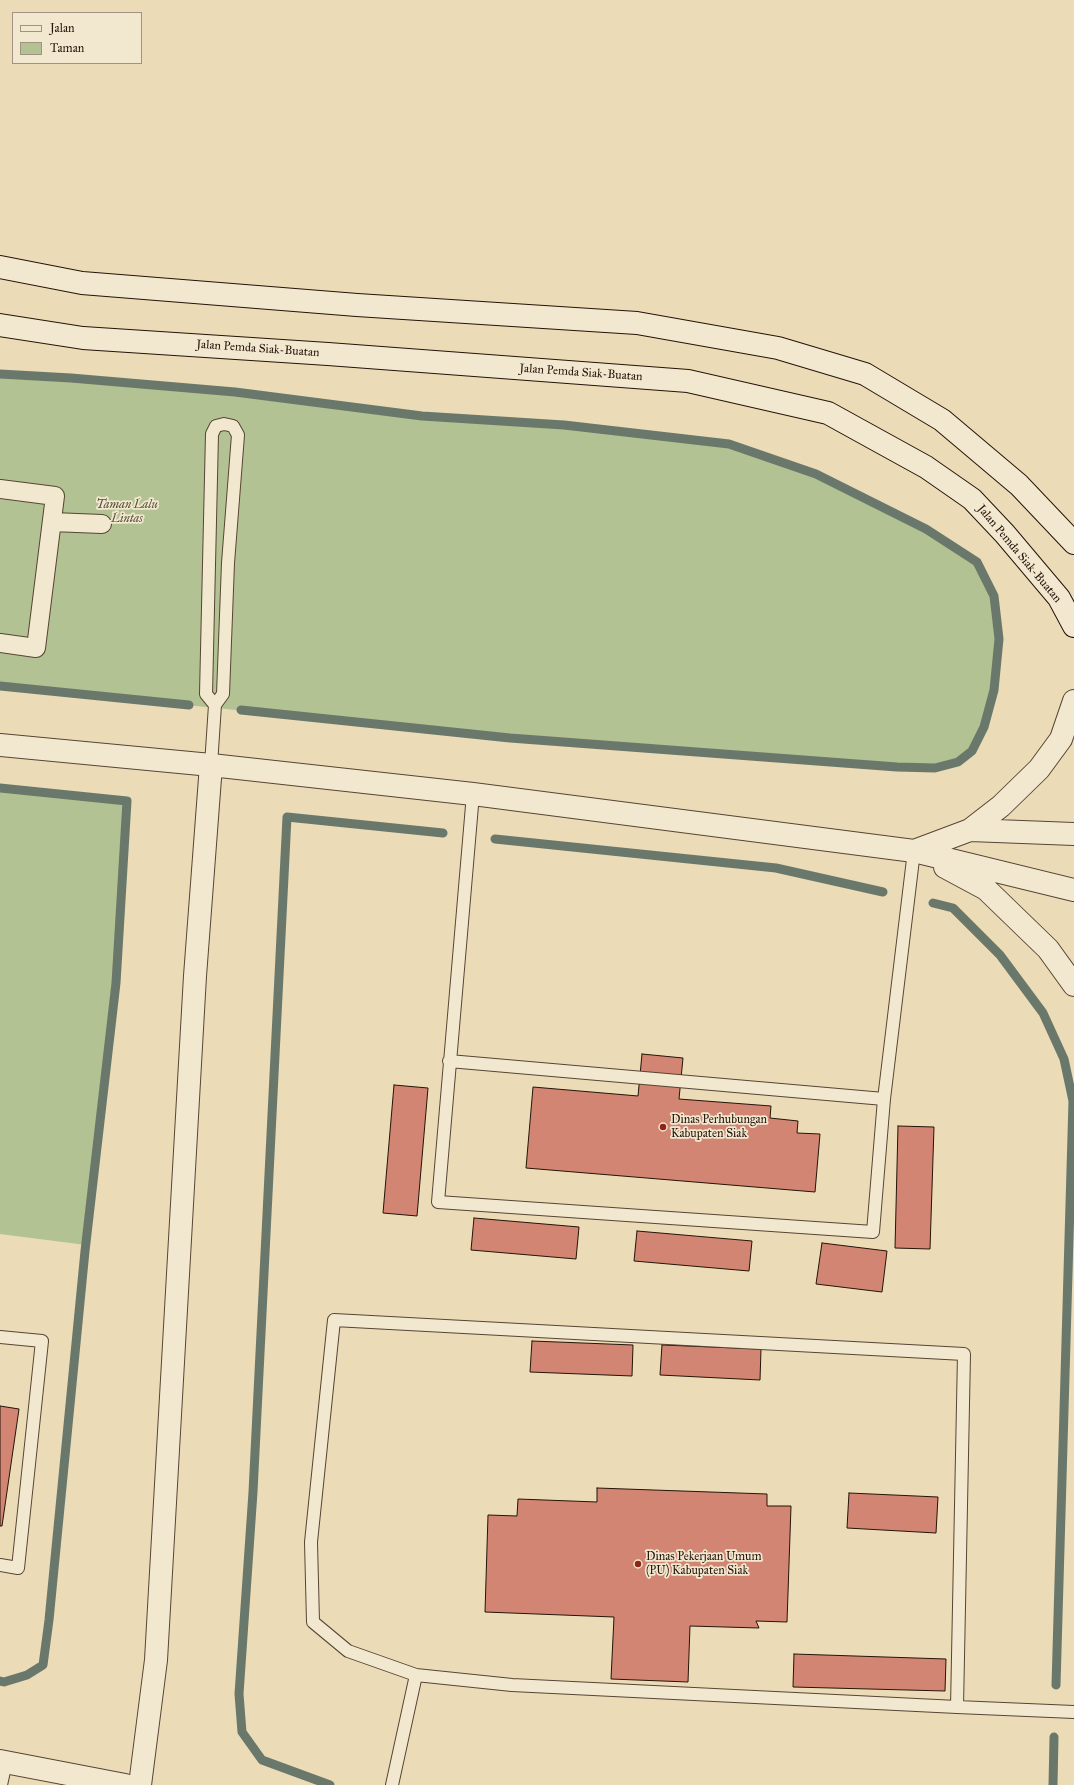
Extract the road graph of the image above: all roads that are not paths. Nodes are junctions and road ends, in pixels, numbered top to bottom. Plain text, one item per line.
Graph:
1 (0, 267) edge
2 (0, 325) edge
3 (0, 489) edge
4 (52, 522) junction
5 (102, 524) dead end
6 (1074, 543) edge
7 (1074, 626) edge
8 (0, 643) edge
9 (1074, 701) edge
10 (215, 705) junction
11 (0, 744) edge
12 (211, 765) junction
13 (473, 794) junction
14 (970, 830) junction
15 (1074, 834) edge
16 (914, 851) junction
17 (1074, 890) edge
18 (1074, 985) edge
19 (449, 1061) junction
20 (884, 1099) junction
21 (0, 1337) edge
22 (0, 1565) edge
23 (416, 1675) junction
24 (957, 1707) junction
25 (1074, 1712) edge
26 (3, 1761) edge
27 (1, 1785) edge
28 (125, 1785) edge
29 (140, 1785) edge
30 (392, 1785) edge

1 - 6 street
2 - 7 street, Jalan Pemda Siak-Buatan
3 - 4 street
4 - 5 street
4 - 8 street
9 - 14 street
10 - 10 lane
10 - 12 lane
11 - 12 street
12 - 13 street
12 - 29 street
13 - 16 street
13 - 19 lane
14 - 15 street
14 - 16 street
16 - 17 street
16 - 18 street
16 - 20 lane
19 - 20 lane
19 - 20 lane
21 - 22 lane
23 - 24 lane
23 - 24 lane
23 - 30 lane
24 - 25 lane
26 - 27 lane
26 - 28 street

